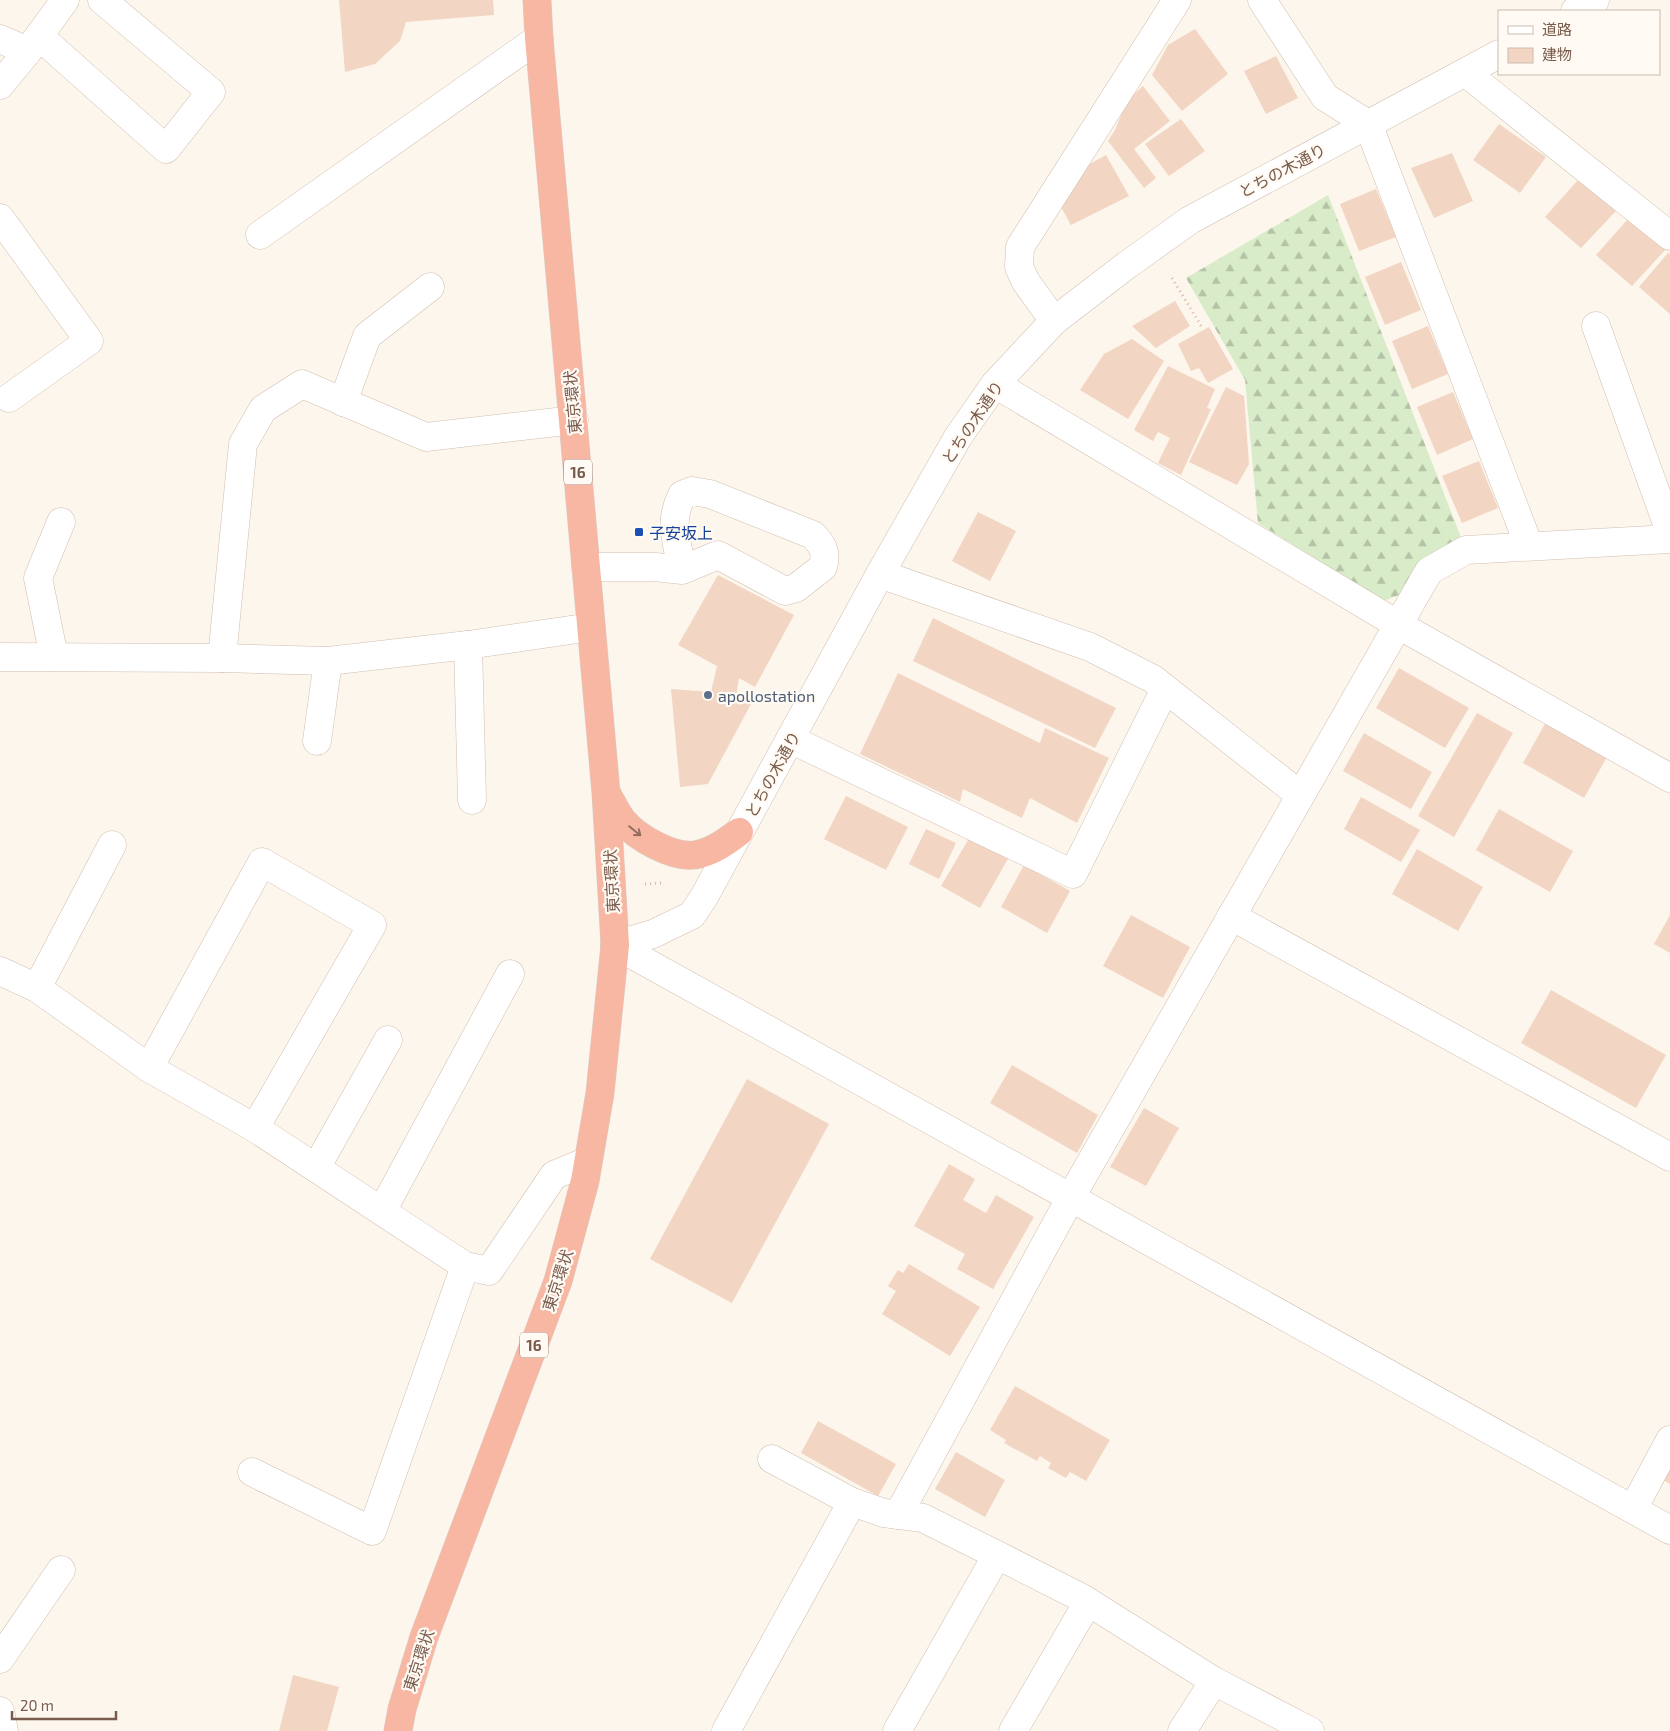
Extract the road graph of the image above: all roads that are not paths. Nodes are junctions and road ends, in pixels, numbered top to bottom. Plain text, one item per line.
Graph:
1 (65, 0) edge
2 (102, 0) edge
3 (537, 0) edge
4 (1178, 0) edge
5 (1262, 0) edge
6 (1595, 0) edge
7 (1577, 10) edge
8 (539, 38) junction
9 (0, 39) edge
10 (34, 44) junction
11 (1498, 55) edge
12 (1466, 73) junction
13 (0, 86) edge
14 (1368, 124) junction
15 (0, 218) edge
16 (260, 235) dead end
17 (1670, 236) edge
18 (430, 287) dead end
19 (1054, 321) junction
20 (1596, 326) dead end
21 (995, 384) junction
22 (9, 398) dead end
23 (343, 402) junction
24 (574, 420) junction
25 (61, 522) dead end
26 (1670, 532) edge
27 (1670, 539) edge
28 (1529, 546) junction
29 (586, 567) junction
30 (682, 570) junction
31 (880, 574) junction
32 (1397, 624) junction
33 (591, 627) junction
34 (468, 645) junction
35 (0, 657) edge
36 (54, 657) junction
37 (222, 658) junction
38 (328, 661) junction
39 (1165, 689) junction
40 (790, 740) junction
41 (317, 741) dead end
42 (1670, 778) edge
43 (606, 793) junction
44 (1300, 795) junction
45 (472, 800) dead end
46 (739, 832) junction
47 (112, 846) dead end
48 (1230, 916) junction
49 (614, 945) junction
50 (0, 971) edge
51 (510, 974) dead end
52 (38, 988) junction
53 (388, 1040) dead end
54 (149, 1068) junction
55 (255, 1128) junction
56 (1670, 1157) edge
57 (588, 1161) junction
58 (316, 1168) junction
59 (1071, 1198) junction
60 (382, 1211) junction
61 (465, 1266) junction
62 (1670, 1440) edge
63 (772, 1459) dead end
64 (252, 1472) dead end
65 (852, 1502) junction
66 (1633, 1509) junction
67 (898, 1515) junction
68 (1670, 1530) edge
69 (997, 1555) junction
70 (61, 1570) dead end
71 (1088, 1602) junction
72 (0, 1659) edge
73 (1214, 1681) junction
74 (398, 1731) edge
75 (726, 1731) edge
76 (897, 1731) edge
77 (1013, 1731) edge
78 (1182, 1731) edge
79 (1310, 1731) edge

1 - 10 street
2 - 10 street
3 - 8 highway, 東京環状 / 16
4 - 19 street
5 - 14 street
6 - 7 street
8 - 16 street
8 - 24 highway, 東京環状 / 16
9 - 10 street
10 - 13 street
11 - 12 street, とちの木通り
12 - 14 street, とちの木通り
12 - 17 street
14 - 19 street, とちの木通り
14 - 28 street
15 - 22 street
18 - 23 street
19 - 21 street, とちの木通り
20 - 26 street
21 - 31 street, とちの木通り
21 - 32 street
23 - 24 street
23 - 37 street
24 - 29 highway, 東京環状 / 16
25 - 36 street
27 - 28 street
28 - 32 street
29 - 30 street
29 - 33 highway, 東京環状 / 16
30 - 30 street
31 - 39 street
31 - 40 street, とちの木通り
32 - 42 street
32 - 44 street
33 - 34 street
33 - 43 highway, 東京環状 / 16
34 - 38 street
34 - 45 street
35 - 36 street
36 - 37 street
37 - 38 street
38 - 41 street
39 - 40 street
39 - 44 street
40 - 46 street, とちの木通り
43 -> 46 highway, 16
43 - 49 highway, 東京環状 / 16
44 - 48 street
46 - 49 street, とちの木通り
47 - 52 street
48 - 56 street
48 - 59 street
49 - 57 highway, 東京環状 / 16
49 - 59 street
50 - 52 street
51 - 60 street
52 - 54 street
53 - 58 street
54 - 55 street
54 - 55 street
55 - 58 street
57 - 61 street
57 - 74 highway, 東京環状 / 16
58 - 60 street
59 - 66 street
59 - 67 street
60 - 61 street
61 - 64 street
62 - 66 street
63 - 65 street
65 - 67 street
65 - 75 street
66 - 68 street
67 - 69 street
69 - 71 street
69 - 76 street
70 - 72 street
71 - 73 street
71 - 77 street
73 - 78 street
73 - 79 street

